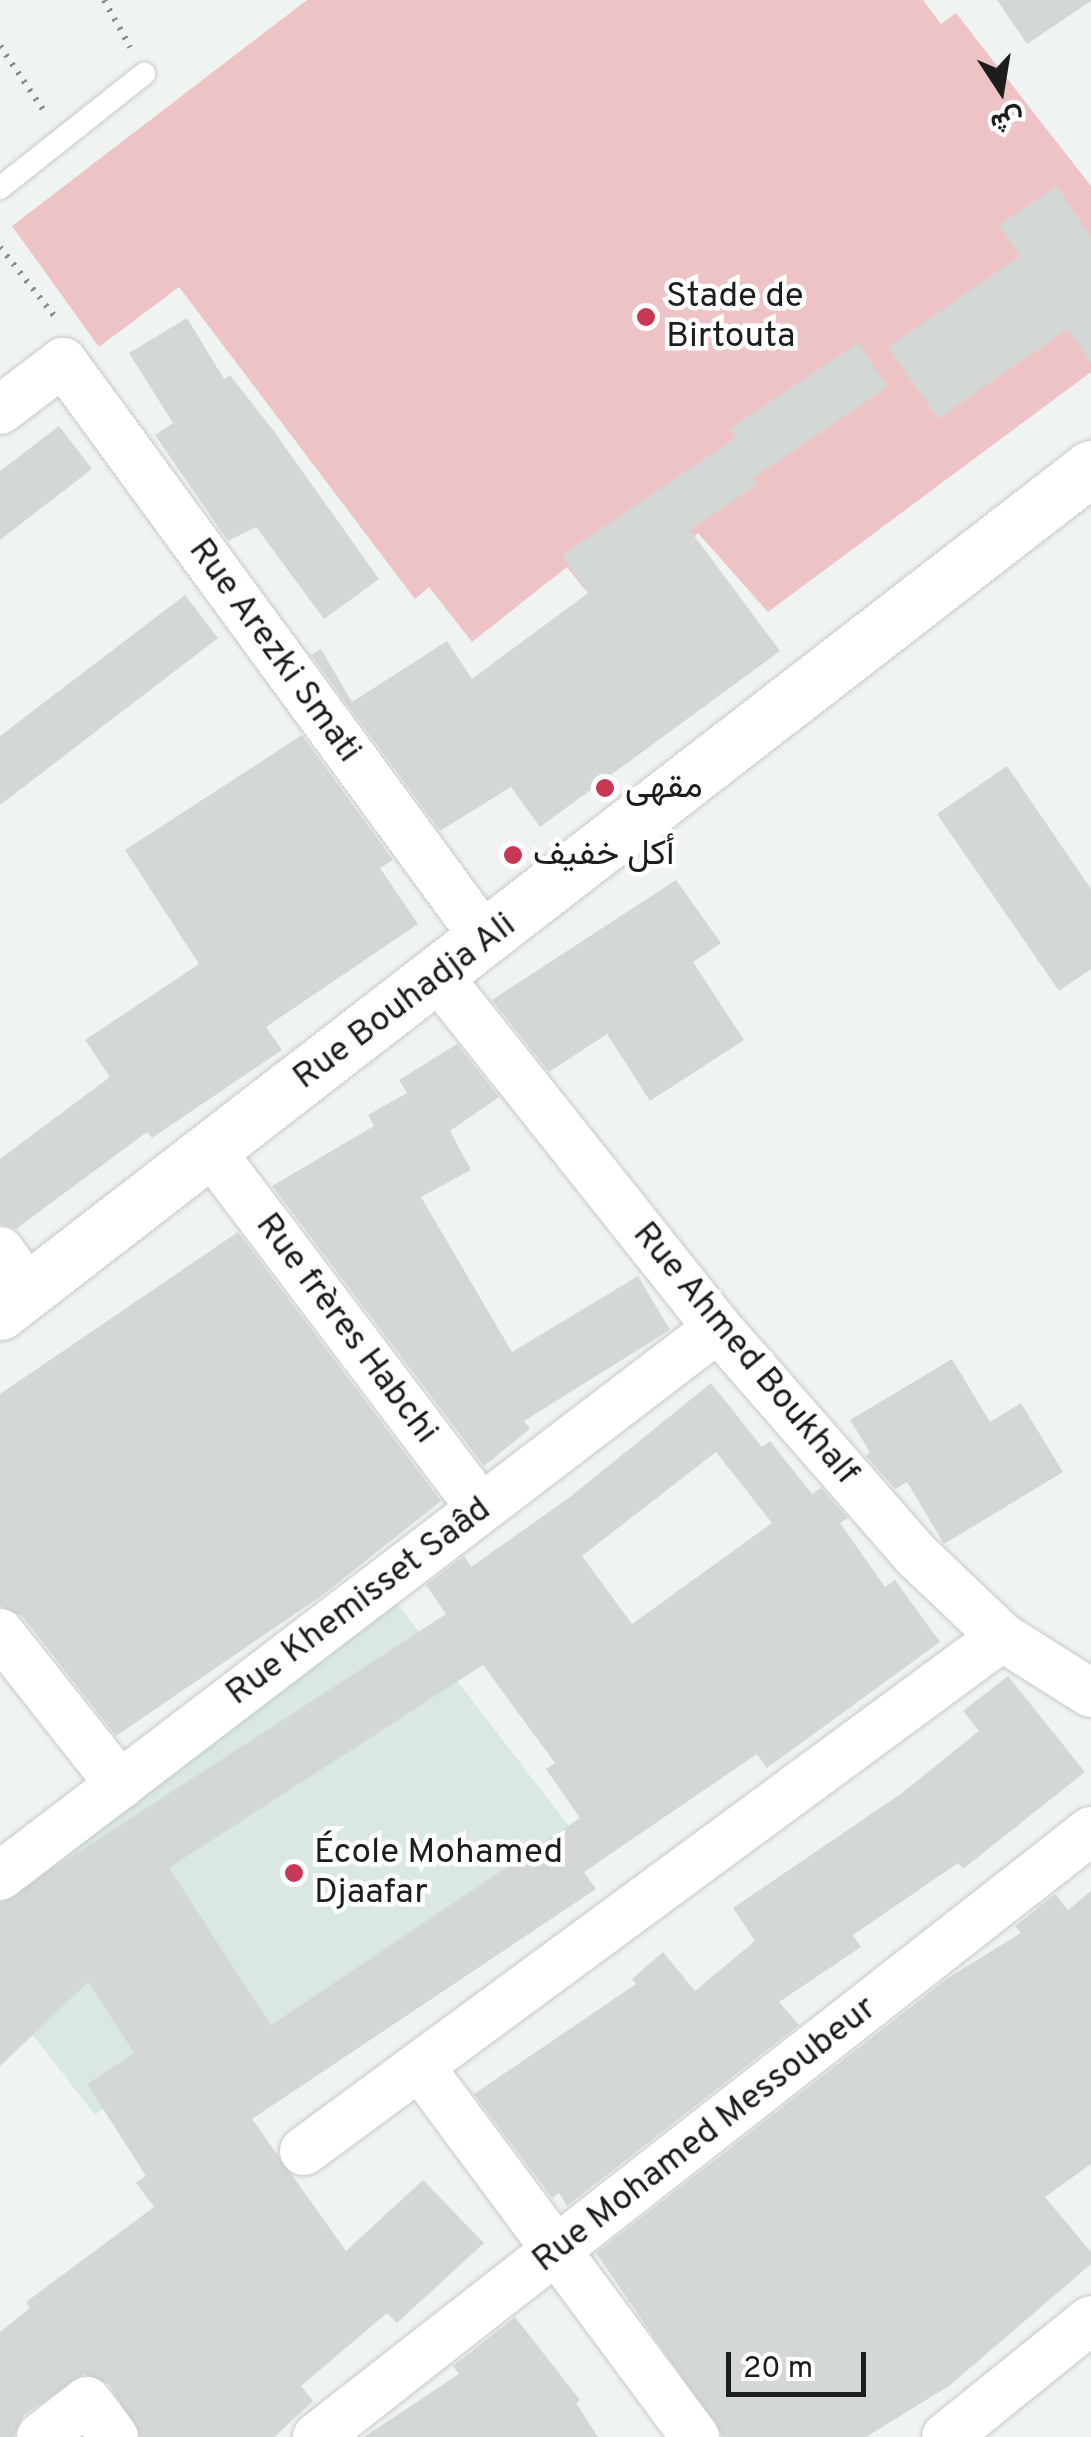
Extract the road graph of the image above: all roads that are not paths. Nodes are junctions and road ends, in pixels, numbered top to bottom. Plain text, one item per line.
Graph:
1 (144, 74) road end
2 (0, 188) edge
3 (0, 410) edge
4 (1091, 468) edge
5 (486, 940) junction
6 (437, 975) junction
7 (211, 1151) junction
8 (9, 1284) edge
9 (718, 1328) junction
10 (481, 1508) junction
11 (0, 1633) edge
12 (1002, 1637) junction
13 (1091, 1692) edge
14 (120, 1784) junction
15 (1091, 1831) edge
16 (0, 1876) edge
17 (422, 2068) junction
18 (304, 2152) dead end
19 (557, 2251) junction
20 (1091, 2320) edge
21 (41, 2437) edge
22 (114, 2437) edge
23 (317, 2437) edge
24 (694, 2437) edge
25 (946, 2437) edge

1 - 2 lane
3 - 5 street, Rue Arezki Smati
4 - 5 main road, Rue Bouhadja Ali
5 - 6 main road, Rue Bouhadja Ali
6 - 7 main road, Rue Bouhadja Ali
6 - 9 street, Rue Ahmed Boukhalf
7 - 8 main road, Rue Bouhadja Ali
7 - 10 street, Rue frères Habchi
9 - 10 street, Rue Khemisset Saâd
9 - 12 street, Rue Ahmed Boukhalf
10 - 14 street, Rue Khemisset Saâd
11 - 14 street
12 - 13 street, Rue Ahmed Boukhalf
12 - 17 street
14 - 16 street, Rue Khemisset Saâd
15 - 19 street, Rue Mohamed Messoubeur
17 - 18 street
17 - 19 street
19 - 23 street, Rue Mohamed Messoubeur
19 - 24 street
20 - 25 street
21 - 22 street

